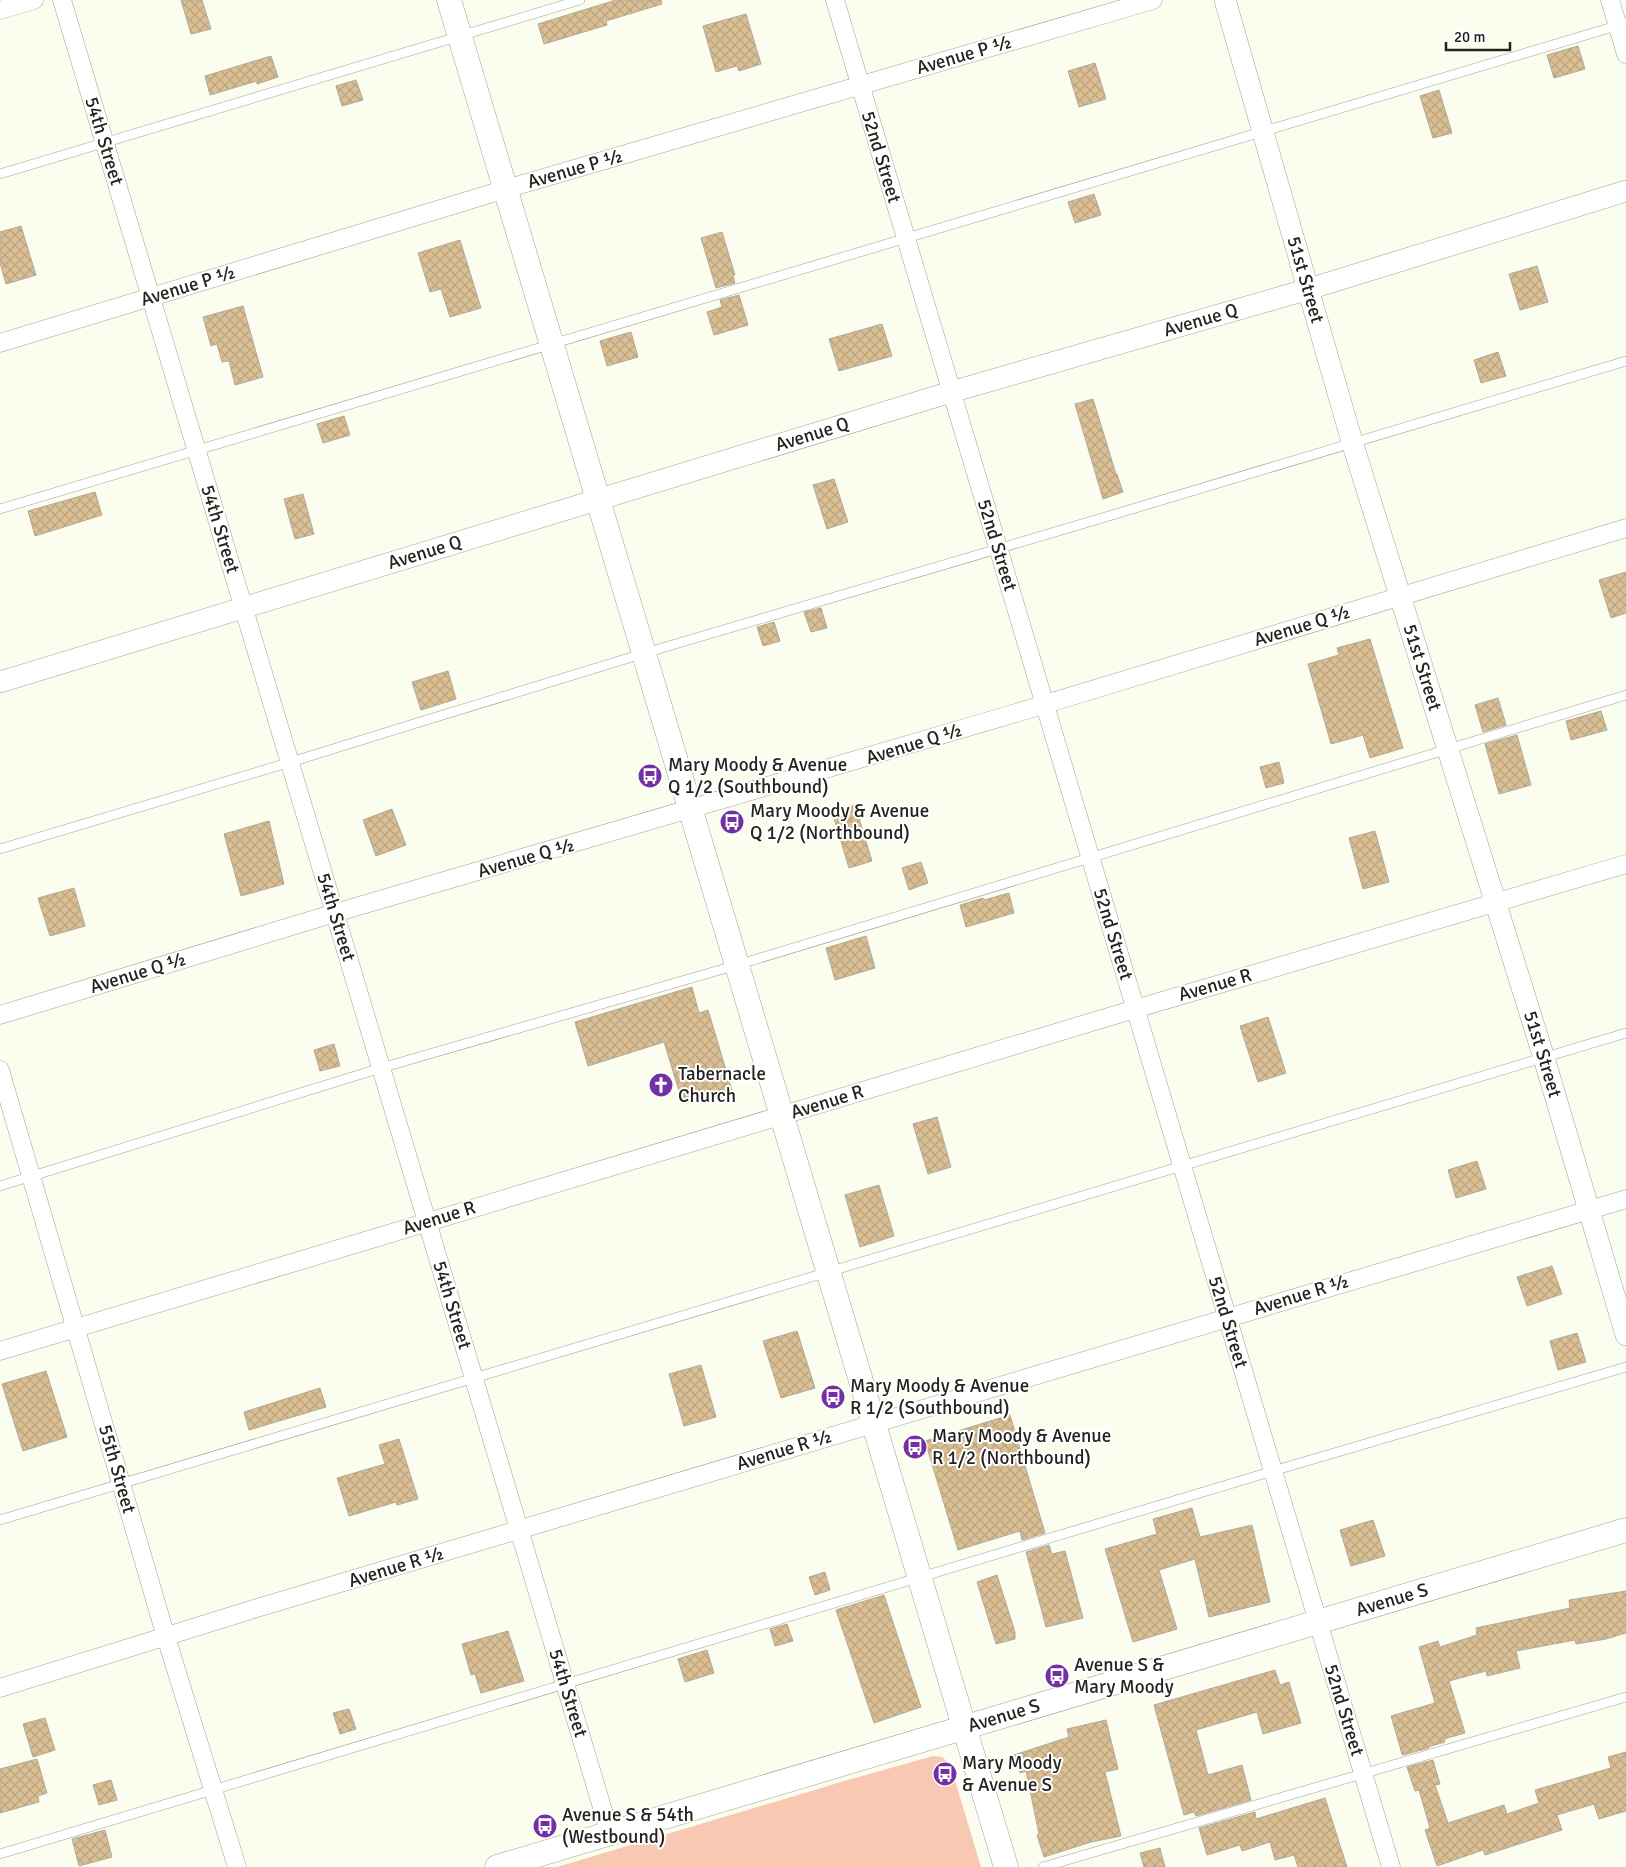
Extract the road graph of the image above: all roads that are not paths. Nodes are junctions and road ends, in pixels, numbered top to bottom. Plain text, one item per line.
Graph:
1 (34, 0) edge
2 (62, 0) edge
3 (449, 0) edge
4 (580, 0) edge
5 (835, 0) edge
6 (1153, 0) edge
7 (1225, 0) edge
8 (1610, 0) edge
9 (0, 10) edge
10 (1622, 24) edge
11 (460, 36) junction
12 (1626, 54) edge
13 (860, 86) junction
14 (1263, 131) junction
15 (104, 143) junction
16 (0, 174) edge
17 (506, 189) junction
18 (1626, 191) edge
19 (906, 238) junction
20 (1308, 289) junction
21 (151, 298) junction
22 (0, 343) edge
23 (552, 344) junction
24 (1626, 361) edge
25 (952, 392) junction
26 (1353, 445) junction
27 (196, 450) junction
28 (598, 500) junction
29 (0, 509) edge
30 (1626, 528) edge
31 (998, 550) junction
32 (1400, 596) junction
33 (244, 608) junction
34 (644, 653) junction
35 (0, 682) edge
36 (1626, 695) edge
37 (1044, 705) junction
38 (1448, 749) junction
39 (290, 762) junction
40 (691, 810) junction
41 (0, 849) edge
42 (1090, 858) junction
43 (1626, 864) edge
44 (1496, 902) junction
45 (335, 913) junction
46 (737, 965) junction
47 (1135, 1009) junction
48 (0, 1015) edge
49 (1626, 1033) edge
50 (1544, 1058) junction
51 (381, 1068) junction
52 (0, 1070) edge
53 (782, 1116) junction
54 (1182, 1166) junction
55 (31, 1176) junction
56 (0, 1186) edge
57 (1626, 1198) edge
58 (1590, 1209) junction
59 (427, 1221) junction
60 (828, 1272) junction
61 (1227, 1318) junction
62 (76, 1328) junction
63 (1626, 1334) edge
64 (0, 1351) edge
65 (1626, 1367) edge
66 (474, 1378) junction
67 (873, 1423) junction
68 (1273, 1471) junction
69 (121, 1484) junction
70 (0, 1520) edge
71 (519, 1530) junction
72 (1626, 1530) edge
73 (919, 1577) junction
74 (1318, 1622) junction
75 (166, 1637) junction
76 (565, 1684) junction
77 (0, 1688) edge
78 (1626, 1697) edge
79 (964, 1729) junction
80 (1363, 1774) junction
81 (212, 1790) junction
82 (610, 1834) junction
83 (0, 1854) edge
84 (238, 1867) edge
85 (497, 1867) edge
86 (1006, 1867) edge
87 (1043, 1867) edge
88 (1391, 1867) edge

1 - 9 street
2 - 15 street, 54th Street
3 - 11 main road
4 - 11 lane
5 - 13 street, 52nd Street
6 - 13 street, Avenue P ½
7 - 14 street, 51st Street
8 - 10 street
10 - 12 street
10 - 14 lane
11 - 15 lane
11 - 17 main road
13 - 17 street, Avenue P ½
13 - 19 street, 52nd Street
14 - 19 lane
14 - 20 street, 51st Street
15 - 16 lane
15 - 21 street, 54th Street
17 - 21 street, Avenue P ½
17 - 23 main road
18 - 20 street, Avenue Q
19 - 23 lane
19 - 25 street, 52nd Street
20 - 25 street, Avenue Q
20 - 26 street, 51st Street
21 - 22 street, Avenue P ½
21 - 27 street, 54th Street
23 - 27 lane
23 - 28 main road
24 - 26 lane
25 - 28 street, Avenue Q
25 - 31 street, 52nd Street
26 - 31 lane
26 - 32 street, 51st Street
27 - 29 lane
27 - 33 street, 54th Street
28 - 33 street, Avenue Q
28 - 34 main road
30 - 32 street, Avenue Q ½
31 - 34 lane
31 - 37 street, 52nd Street
32 - 37 street, Avenue Q ½
32 - 38 street, 51st Street
33 - 35 street, Avenue Q
33 - 39 street, 54th Street
34 - 39 lane
34 - 40 main road
36 - 38 lane
37 - 40 street, Avenue Q ½
37 - 42 street, 52nd Street
38 - 42 lane
38 - 44 street, 51st Street
39 - 41 lane
39 - 45 street, 54th Street
40 - 45 street, Avenue Q ½
40 - 46 main road
42 - 46 lane
42 - 47 street, 52nd Street
43 - 44 street, Avenue R
44 - 47 street, Avenue R
44 - 50 street, 51st Street
45 - 48 street, Avenue Q ½
45 - 51 street, 54th Street
46 - 51 lane
46 - 53 main road
47 - 53 street, Avenue R
47 - 54 street, 52nd Street
49 - 50 lane
50 - 54 lane
50 - 58 street, 51st Street
51 - 55 lane
51 - 59 street, 54th Street
52 - 55 street, 55th Street
53 - 59 street, Avenue R
53 - 60 main road
54 - 60 lane
54 - 61 street, 52nd Street
55 - 56 lane
55 - 62 street, 55th Street
57 - 58 street, Avenue R ½
58 - 61 street, Avenue R ½
58 - 63 street, 51st Street
59 - 62 street, Avenue R
59 - 66 street, 54th Street
60 - 66 lane
60 - 67 main road
61 - 67 street, Avenue R ½
61 - 68 street, 52nd Street
62 - 64 street, Avenue R
62 - 69 street, 55th Street
65 - 68 lane
66 - 69 lane
66 - 71 street, 54th Street
67 - 71 street, Avenue R ½
67 - 73 main road
68 - 73 lane
68 - 74 street, 52nd Street
69 - 70 lane
69 - 75 street, 55th Street
71 - 75 street, Avenue R ½
71 - 76 street, 54th Street
72 - 74 main road, Avenue S
73 - 76 lane
73 - 79 main road
74 - 79 main road, Avenue S
74 - 80 street, 52nd Street
75 - 77 street, Avenue R ½
75 - 81 street, 55th Street
76 - 81 lane
76 - 82 street, 54th Street
78 - 80 lane
79 - 82 main road, Avenue S
79 - 86 main road
80 - 87 lane
80 - 88 street, 52nd Street
81 - 83 lane
81 - 84 street, 55th Street
82 - 85 main road, Avenue S

